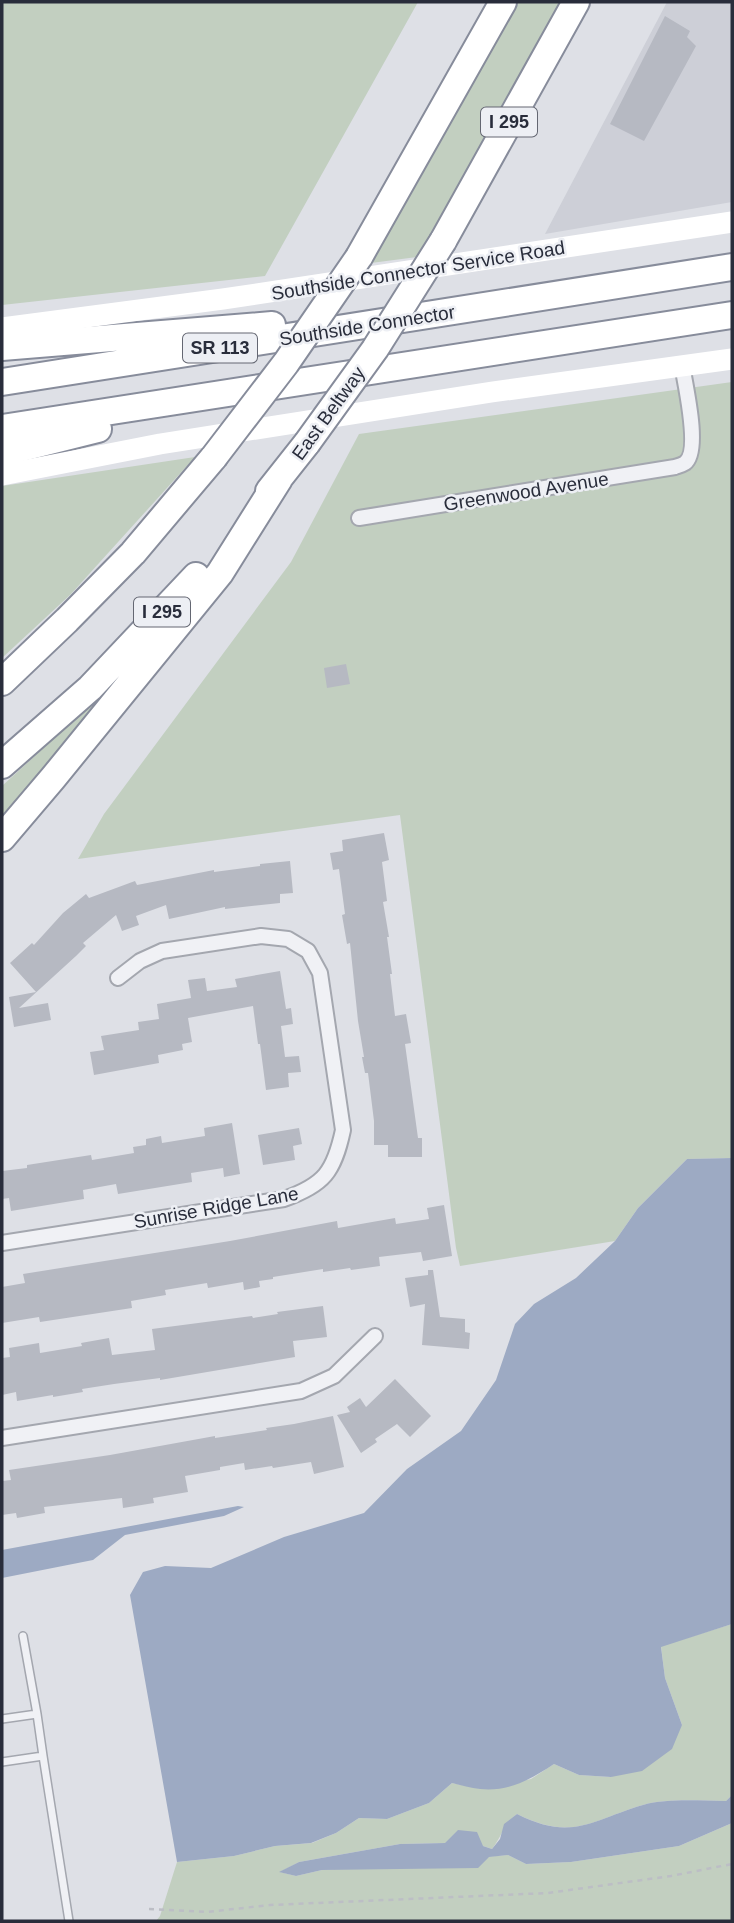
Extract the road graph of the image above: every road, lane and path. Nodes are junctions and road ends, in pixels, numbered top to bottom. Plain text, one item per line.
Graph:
1 (503, 2) edge
2 (576, 2) edge
3 (732, 222) edge
4 (732, 267) edge
5 (438, 313) junction
6 (732, 315) edge
7 (2, 328) edge
8 (2, 347) edge
9 (732, 359) edge
10 (682, 365) junction
11 (2, 382) edge
12 (161, 404) junction
13 (2, 428) edge
14 (2, 453) edge
15 (2, 475) edge
16 (279, 480) junction
17 (359, 519) dead end
18 (2, 682) edge
19 (2, 765) edge
20 (2, 838) edge
21 (118, 978) dead end
22 (2, 1243) edge
23 (375, 1336) dead end
24 (2, 1438) edge
25 (23, 1636) dead end
26 (37, 1714) junction
27 (2, 1719) edge
28 (43, 1756) junction
29 (2, 1762) edge
30 (732, 1864) edge
31 (149, 1909) dead end
32 (69, 1921) edge

1 - 18 highway, bridge
2 - 16 highway, East Beltway / I 295, bridge
3 - 7 street, Southside Connector Service Road
4 - 5 highway, Southside Connector / SR 113
5 - 8 highway
5 - 11 highway, Southside Connector / SR 113
6 - 12 highway, SR 113
9 - 10 street
10 - 15 street
10 - 17 street, Greenwood Avenue
12 - 13 highway, SR 113
12 - 14 highway
16 - 19 highway, East Beltway / I 295
16 - 20 highway
21 - 22 street, Sunrise Ridge Lane
23 - 24 street
25 - 26 lane
26 - 27 lane
26 - 28 lane
28 - 29 lane
28 - 32 lane
30 - 31 path

